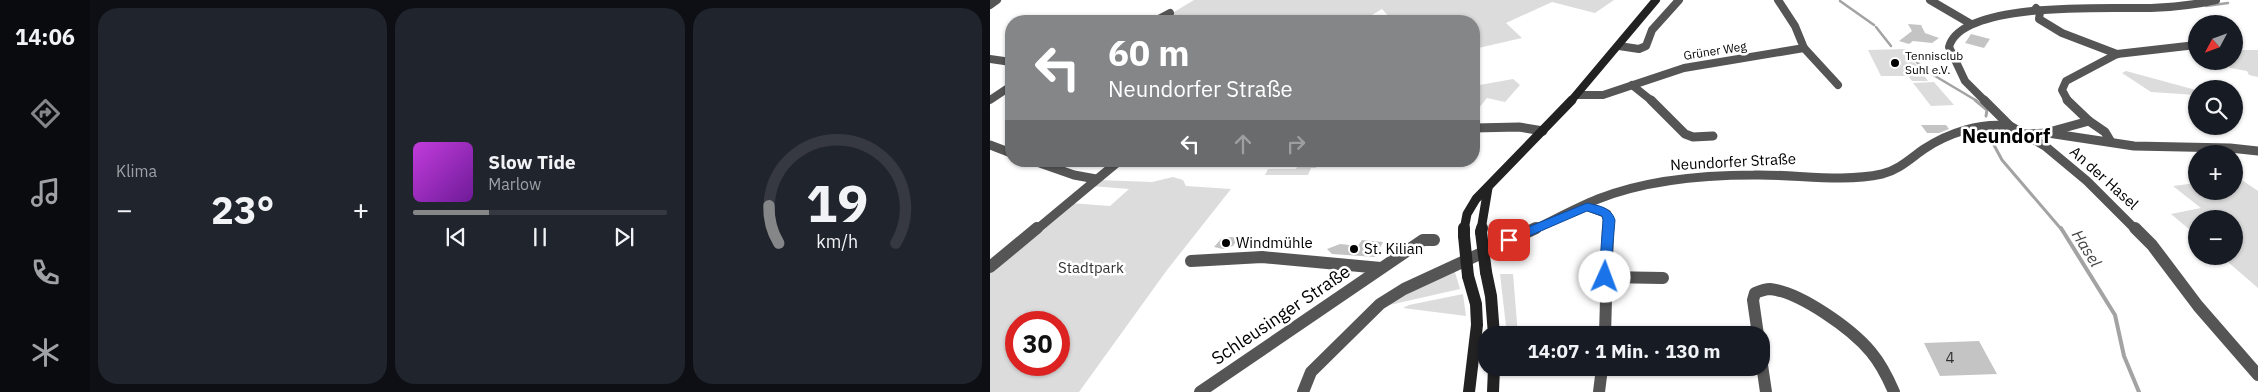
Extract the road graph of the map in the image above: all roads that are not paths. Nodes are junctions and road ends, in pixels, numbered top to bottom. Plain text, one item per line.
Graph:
1 (998, 0) edge
2 (1656, 0) edge
3 (1679, 0) edge
4 (1778, 0) edge
5 (1930, 0) edge
6 (2216, 0) edge
7 (990, 5) edge
8 (2036, 8) junction
9 (1170, 13) dead end
10 (1166, 15) edge
11 (1971, 24) junction
12 (1619, 46) junction
13 (2188, 47) edge
14 (1804, 48) junction
15 (2117, 54) junction
16 (990, 59) edge
17 (1005, 61) edge
18 (1632, 84) junction
19 (1838, 85) dead end
20 (1005, 90) edge
21 (1577, 95) junction
22 (990, 100) edge
23 (2089, 121) junction
24 (2010, 126) junction
25 (1480, 128) edge
26 (1543, 131) junction
27 (2048, 133) junction
28 (2026, 134) junction
29 (1713, 136) dead end
30 (2111, 142) junction
31 (991, 146) edge
32 (2258, 151) edge
33 (1005, 152) edge
34 (1051, 167) edge
35 (1111, 167) edge
36 (1096, 179) junction
37 (1488, 188) junction
38 (1587, 206) junction
39 (1434, 240) dead end
40 (1192, 261) dead end
41 (990, 267) edge
42 (1381, 268) junction
43 (1605, 277) junction
44 (1662, 278) dead end
45 (1493, 326) edge
46 (1605, 326) edge
47 (1757, 326) edge
48 (2258, 375) edge
49 (1494, 376) edge
50 (1601, 376) edge
51 (1764, 376) edge
52 (1470, 386) edge
53 (1200, 392) edge
54 (1303, 392) edge
55 (1493, 392) edge
56 (1599, 392) edge
57 (1766, 392) edge
58 (1894, 392) edge

1 - 7 street
2 - 12 main road
3 - 12 street
4 - 14 street
5 - 11 street
6 - 8 street, An der Hasel
8 - 11 street, An der Hasel
8 - 15 street
9 - 10 street
11 - 24 street, An der Hasel
12 - 21 main road
13 - 15 street
14 - 18 street, Grüner Weg
14 - 19 street
15 - 23 street
16 - 17 street
18 - 21 street, Grüner Weg
18 - 29 street
20 - 22 street
21 - 26 main road
23 - 27 street
23 - 30 street
24 - 28 street, An der Hasel
24 - 38 street, Neundorfer Straße
25 - 26 street
26 - 37 main road
27 - 28 street
27 - 30 street
28 - 48 street, An der Hasel
30 - 32 street
31 - 33 street
34 - 36 street
35 - 36 street
36 - 41 street
37 - 45 main road, bridge
37 - 52 main road, bridge
38 - 43 street
38 - 54 street, Neundorfer Straße
39 - 42 street, Schleusinger Straße
40 - 42 street
42 - 53 street, Schleusinger Straße
43 - 44 street
43 - 46 street
47 - 58 street
49 - 55 main road
50 - 56 street
51 - 57 street

